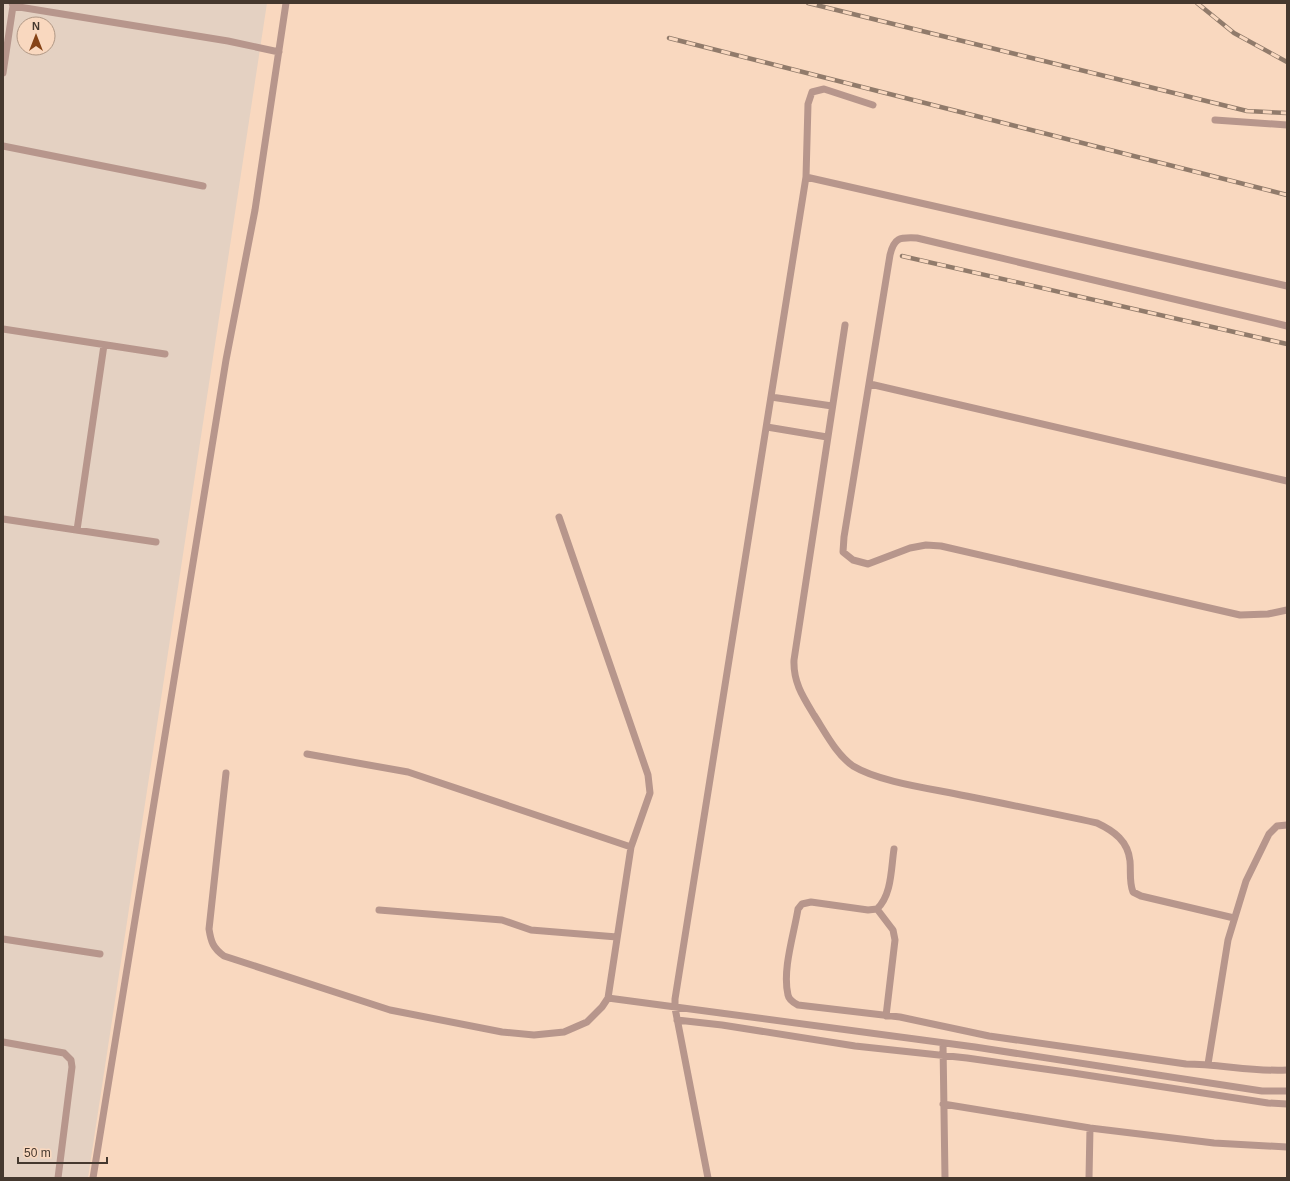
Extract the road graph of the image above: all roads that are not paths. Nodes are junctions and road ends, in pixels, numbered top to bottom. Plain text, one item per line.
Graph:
1 (286, 3) edge
2 (12, 4) edge
3 (279, 52) junction
4 (3, 73) edge
5 (873, 105) dead end
6 (1215, 120) dead end
7 (1287, 125) edge
8 (3, 146) edge
9 (806, 177) junction
10 (203, 186) dead end
11 (1287, 286) edge
12 (845, 325) dead end
13 (1287, 326) edge
14 (3, 329) edge
15 (104, 345) junction
16 (165, 354) dead end
17 (870, 384) junction
18 (772, 397) junction
19 (832, 406) junction
20 (767, 427) junction
21 (827, 437) junction
22 (1287, 481) edge
23 (559, 517) dead end
24 (3, 520) edge
25 (77, 530) junction
26 (156, 542) dead end
27 (1287, 610) edge
28 (307, 754) dead end
29 (226, 773) dead end
30 (1287, 825) edge
31 (631, 847) junction
32 (894, 849) dead end
33 (877, 909) junction
34 (379, 910) dead end
35 (1234, 918) junction
36 (617, 937) junction
37 (3, 939) edge
38 (100, 954) dead end
39 (608, 998) junction
40 (675, 1008) junction
41 (886, 1016) junction
42 (677, 1020) junction
43 (3, 1042) edge
44 (943, 1044) junction
45 (942, 1056) junction
46 (1208, 1064) junction
47 (1287, 1070) edge
48 (1287, 1091) edge
49 (943, 1104) junction
50 (1287, 1104) edge
51 (1090, 1128) junction
52 (1287, 1147) edge
53 (58, 1178) edge
54 (93, 1178) edge
55 (708, 1178) edge
56 (945, 1178) edge
57 (1089, 1178) edge

1 - 3 lane
2 - 3 lane
2 - 4 lane
3 - 54 lane
5 - 9 lane
6 - 7 lane
8 - 10 lane
9 - 11 lane
9 - 18 lane
12 - 19 lane
13 - 17 lane
14 - 15 lane
15 - 16 lane
15 - 25 lane
17 - 22 lane
17 - 27 lane
18 - 19 lane
18 - 20 lane
19 - 21 lane
20 - 21 lane
20 - 40 lane
21 - 35 lane
23 - 31 lane
24 - 25 lane
25 - 26 lane
28 - 31 lane
29 - 39 lane
30 - 35 lane
31 - 36 lane
32 - 33 lane
33 - 41 lane
33 - 41 lane
34 - 36 lane
35 - 46 lane
36 - 39 lane
37 - 38 lane
39 - 40 lane
40 - 42 lane
40 - 44 lane
41 - 46 lane
42 - 45 lane
42 - 55 lane
43 - 53 lane
44 - 45 lane
44 - 48 lane
45 - 49 lane
45 - 50 lane
46 - 47 lane
49 - 51 lane
49 - 56 lane
51 - 52 lane
51 - 57 lane

